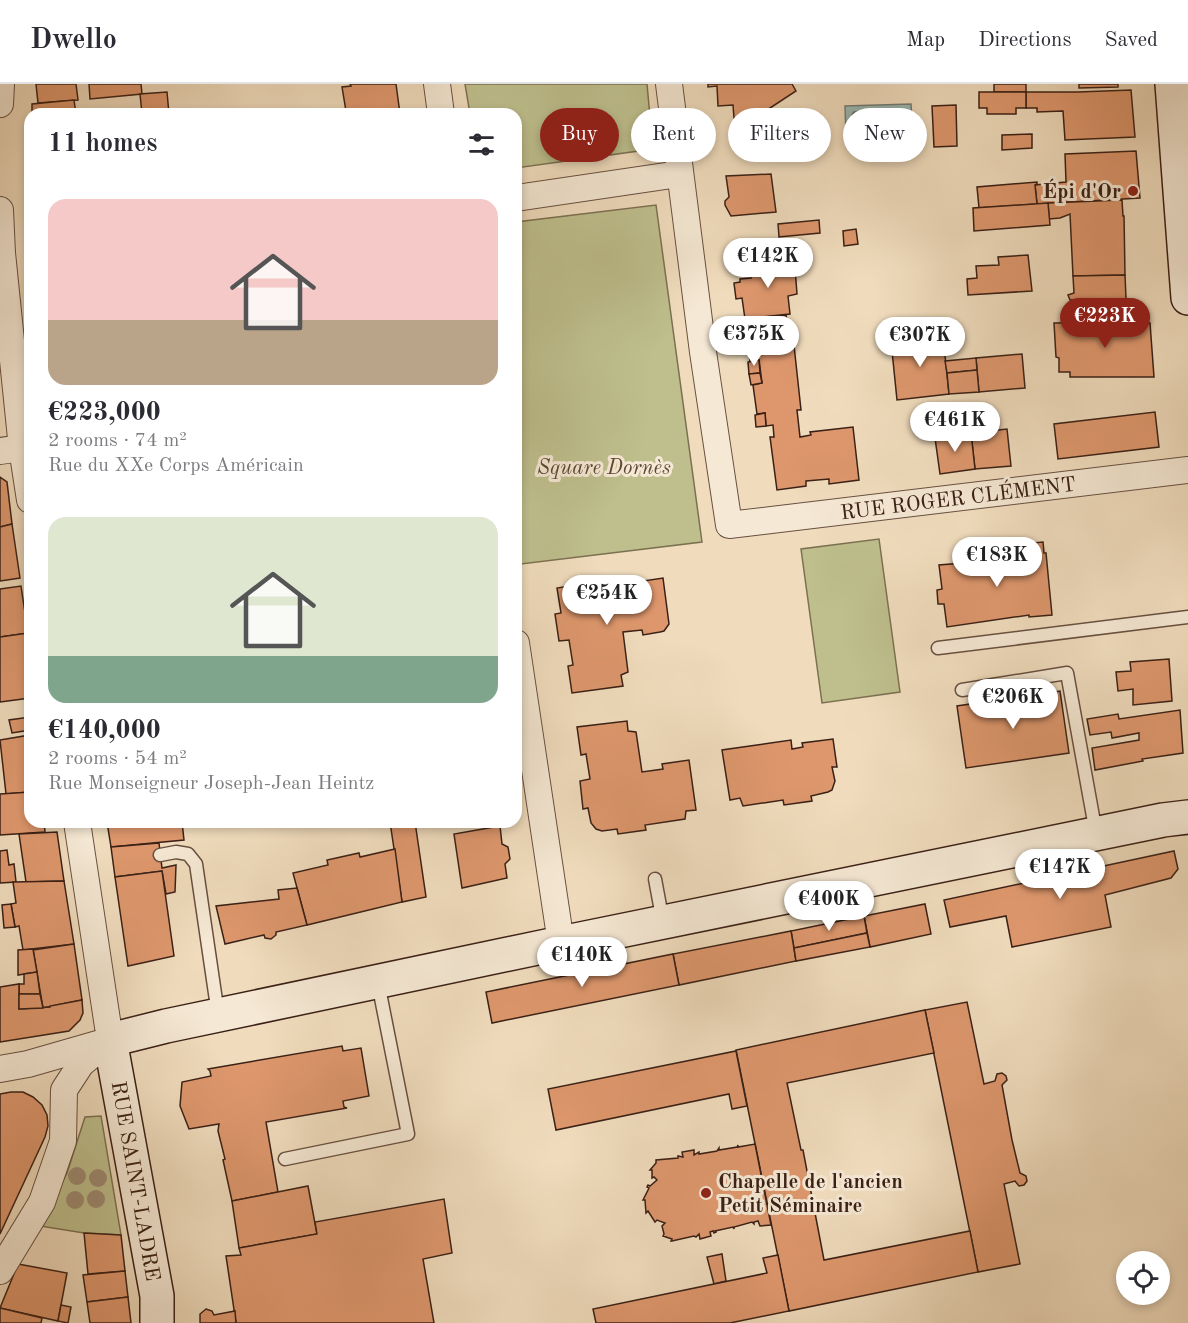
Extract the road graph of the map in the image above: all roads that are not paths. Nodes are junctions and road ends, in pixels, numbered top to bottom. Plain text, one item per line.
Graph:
1 (1, 84) edge
2 (437, 84) edge
3 (669, 84) edge
4 (1172, 84) edge
5 (0, 104) edge
6 (440, 108) edge
7 (680, 174) junction
8 (522, 197) edge
9 (0, 210) edge
10 (1188, 298) edge
11 (11, 449) edge
12 (1188, 470) edge
13 (24, 484) edge
14 (1188, 617) edge
15 (938, 648) dead end
16 (522, 683) edge
17 (962, 690) dead end
18 (1188, 817) edge
19 (77, 828) edge
20 (1096, 834) junction
21 (160, 855) dead end
22 (655, 879) dead end
23 (663, 923) junction
24 (561, 943) junction
25 (378, 982) junction
26 (218, 1015) junction
27 (110, 1040) junction
28 (0, 1069) edge
29 (285, 1159) dead end
30 (0, 1271) edge
31 (157, 1323) edge

1 - 5 street
2 - 6 street
3 - 7 street
4 - 10 street
7 - 8 street
7 - 12 street, RUE ROGER CLÉMENT
9 - 11 street
11 - 13 street
14 - 15 lane
16 - 24 street
17 - 20 lane
18 - 20 street
19 - 27 street
20 - 23 street
21 - 26 lane
22 - 23 lane
23 - 24 street
24 - 25 street
25 - 26 street
25 - 29 lane
26 - 27 street
27 - 28 street
27 - 30 street
27 - 31 street, RUE SAINT-LADRE

